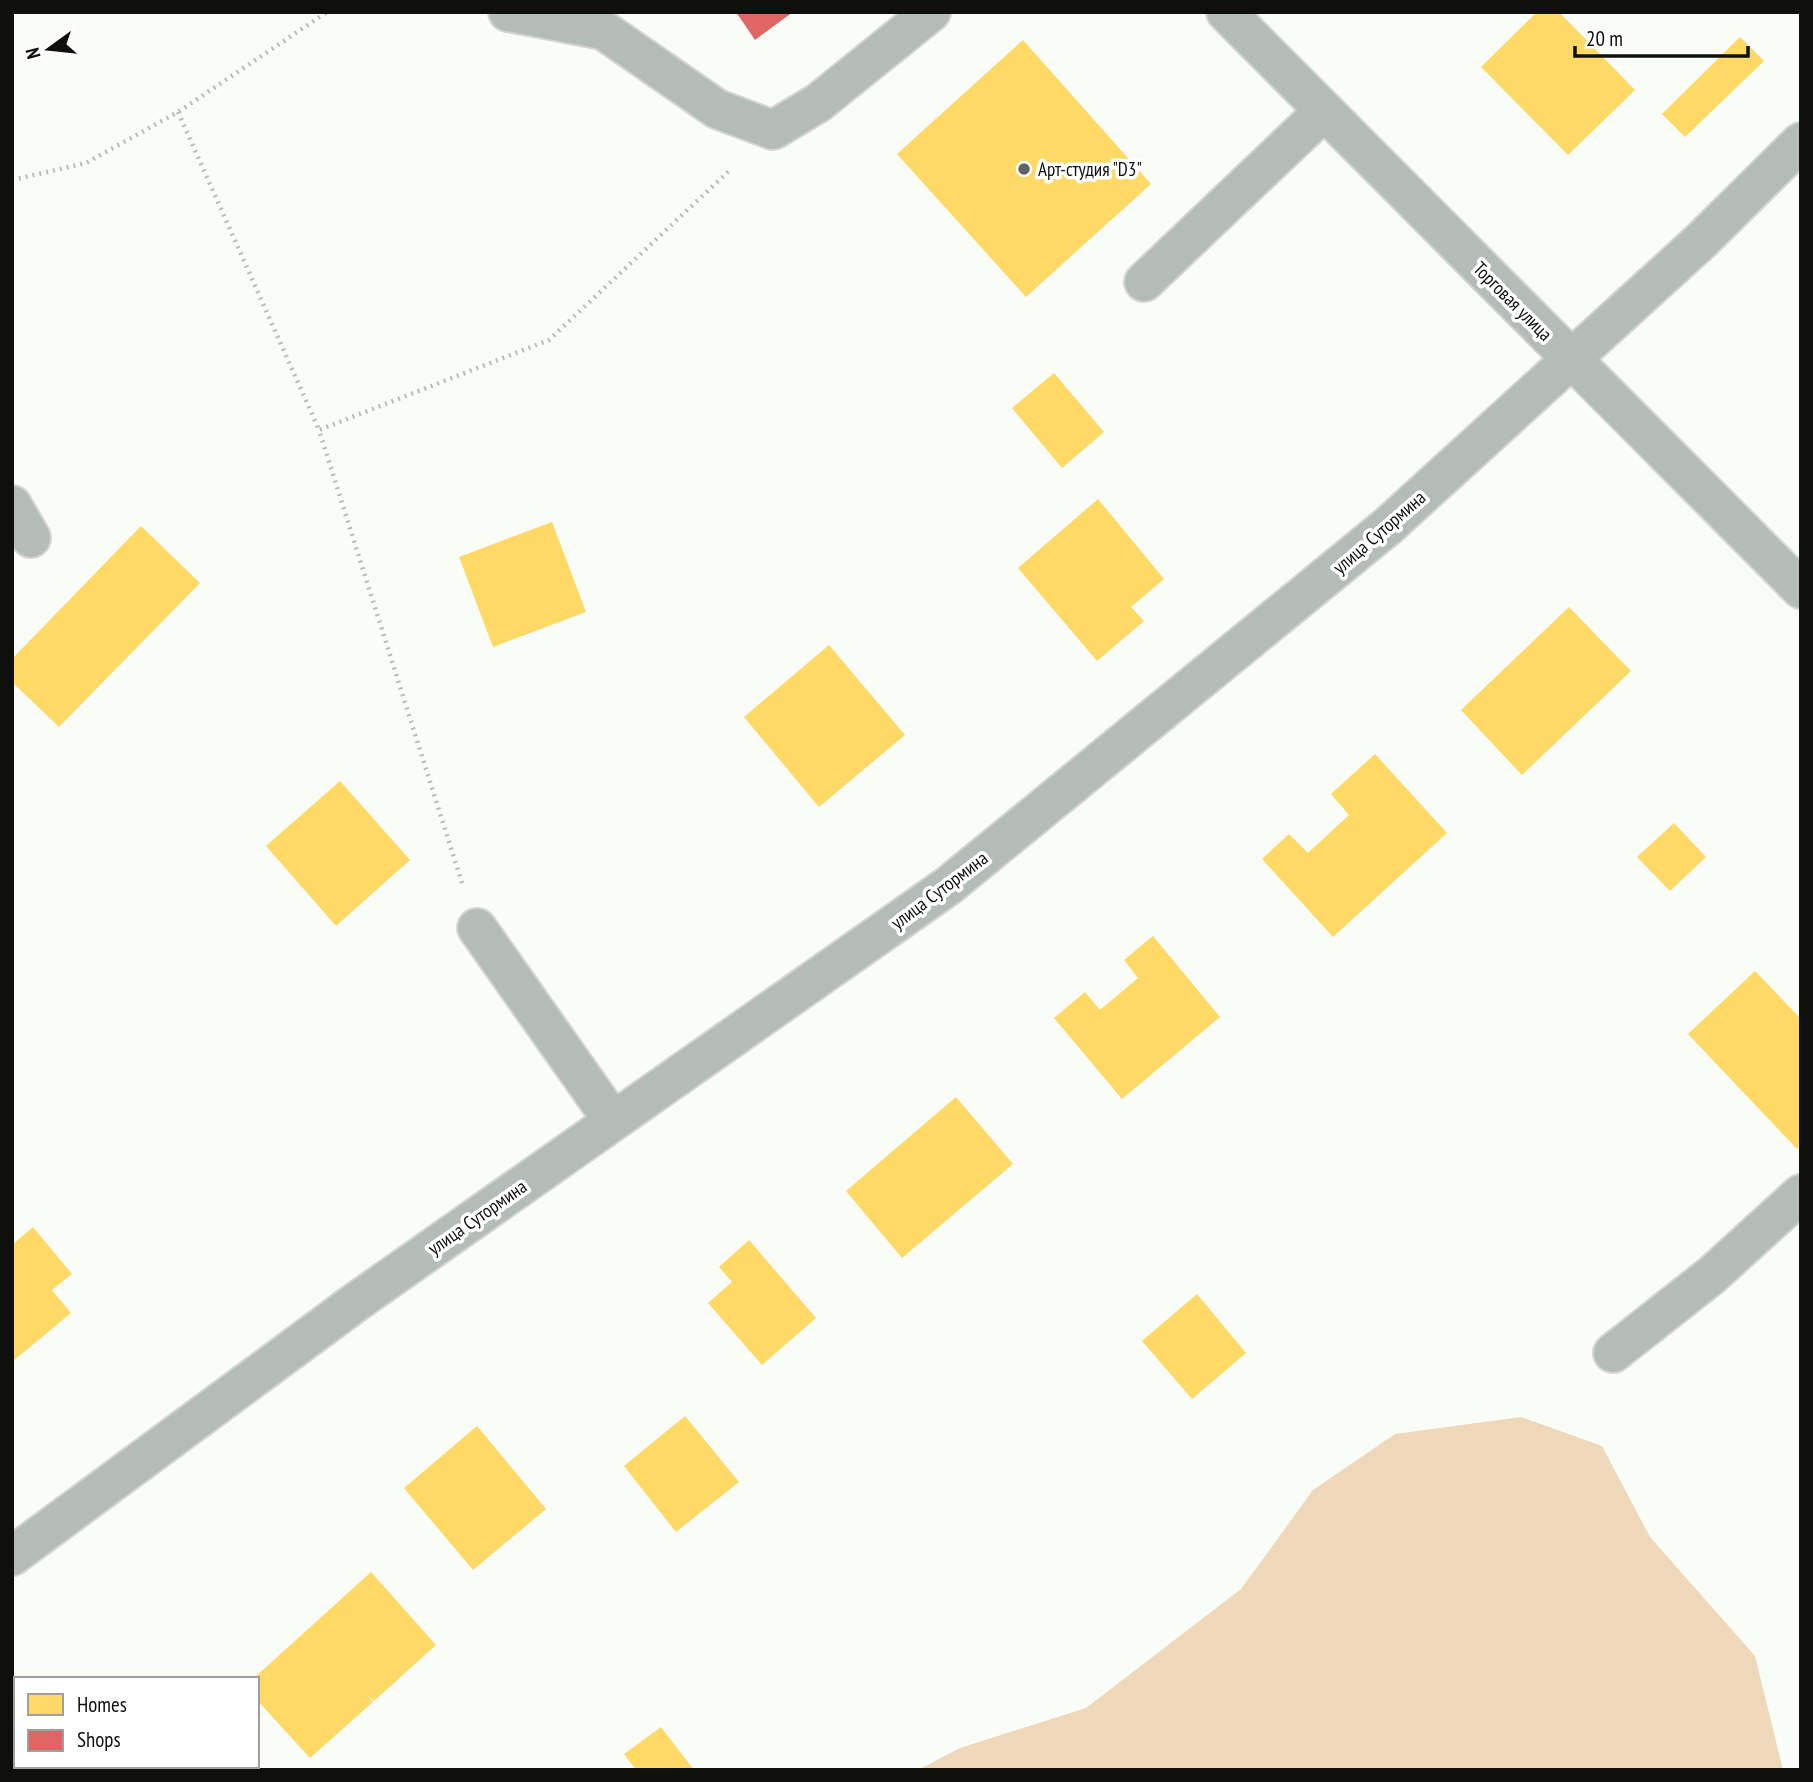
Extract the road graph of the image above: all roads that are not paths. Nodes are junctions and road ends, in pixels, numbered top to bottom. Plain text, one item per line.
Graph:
1 (509, 12) edge
2 (931, 12) edge
3 (1226, 12) edge
4 (1324, 111) junction
5 (1801, 142) edge
6 (1144, 282) dead end
7 (1571, 359) junction
8 (12, 505) edge
9 (31, 538) dead end
10 (1801, 589) edge
11 (477, 928) road end
12 (613, 1121) junction
13 (1801, 1194) edge
14 (1613, 1353) dead end
15 (12, 1556) edge

1 - 2 street
3 - 4 street, Торговая улица
4 - 6 street
4 - 7 street, Торговая улица
5 - 7 street, улица Сутормина
7 - 10 street, Торговая улица
7 - 12 street, улица Сутормина
8 - 9 street
11 - 12 street
12 - 15 street, улица Сутормина
13 - 14 street

